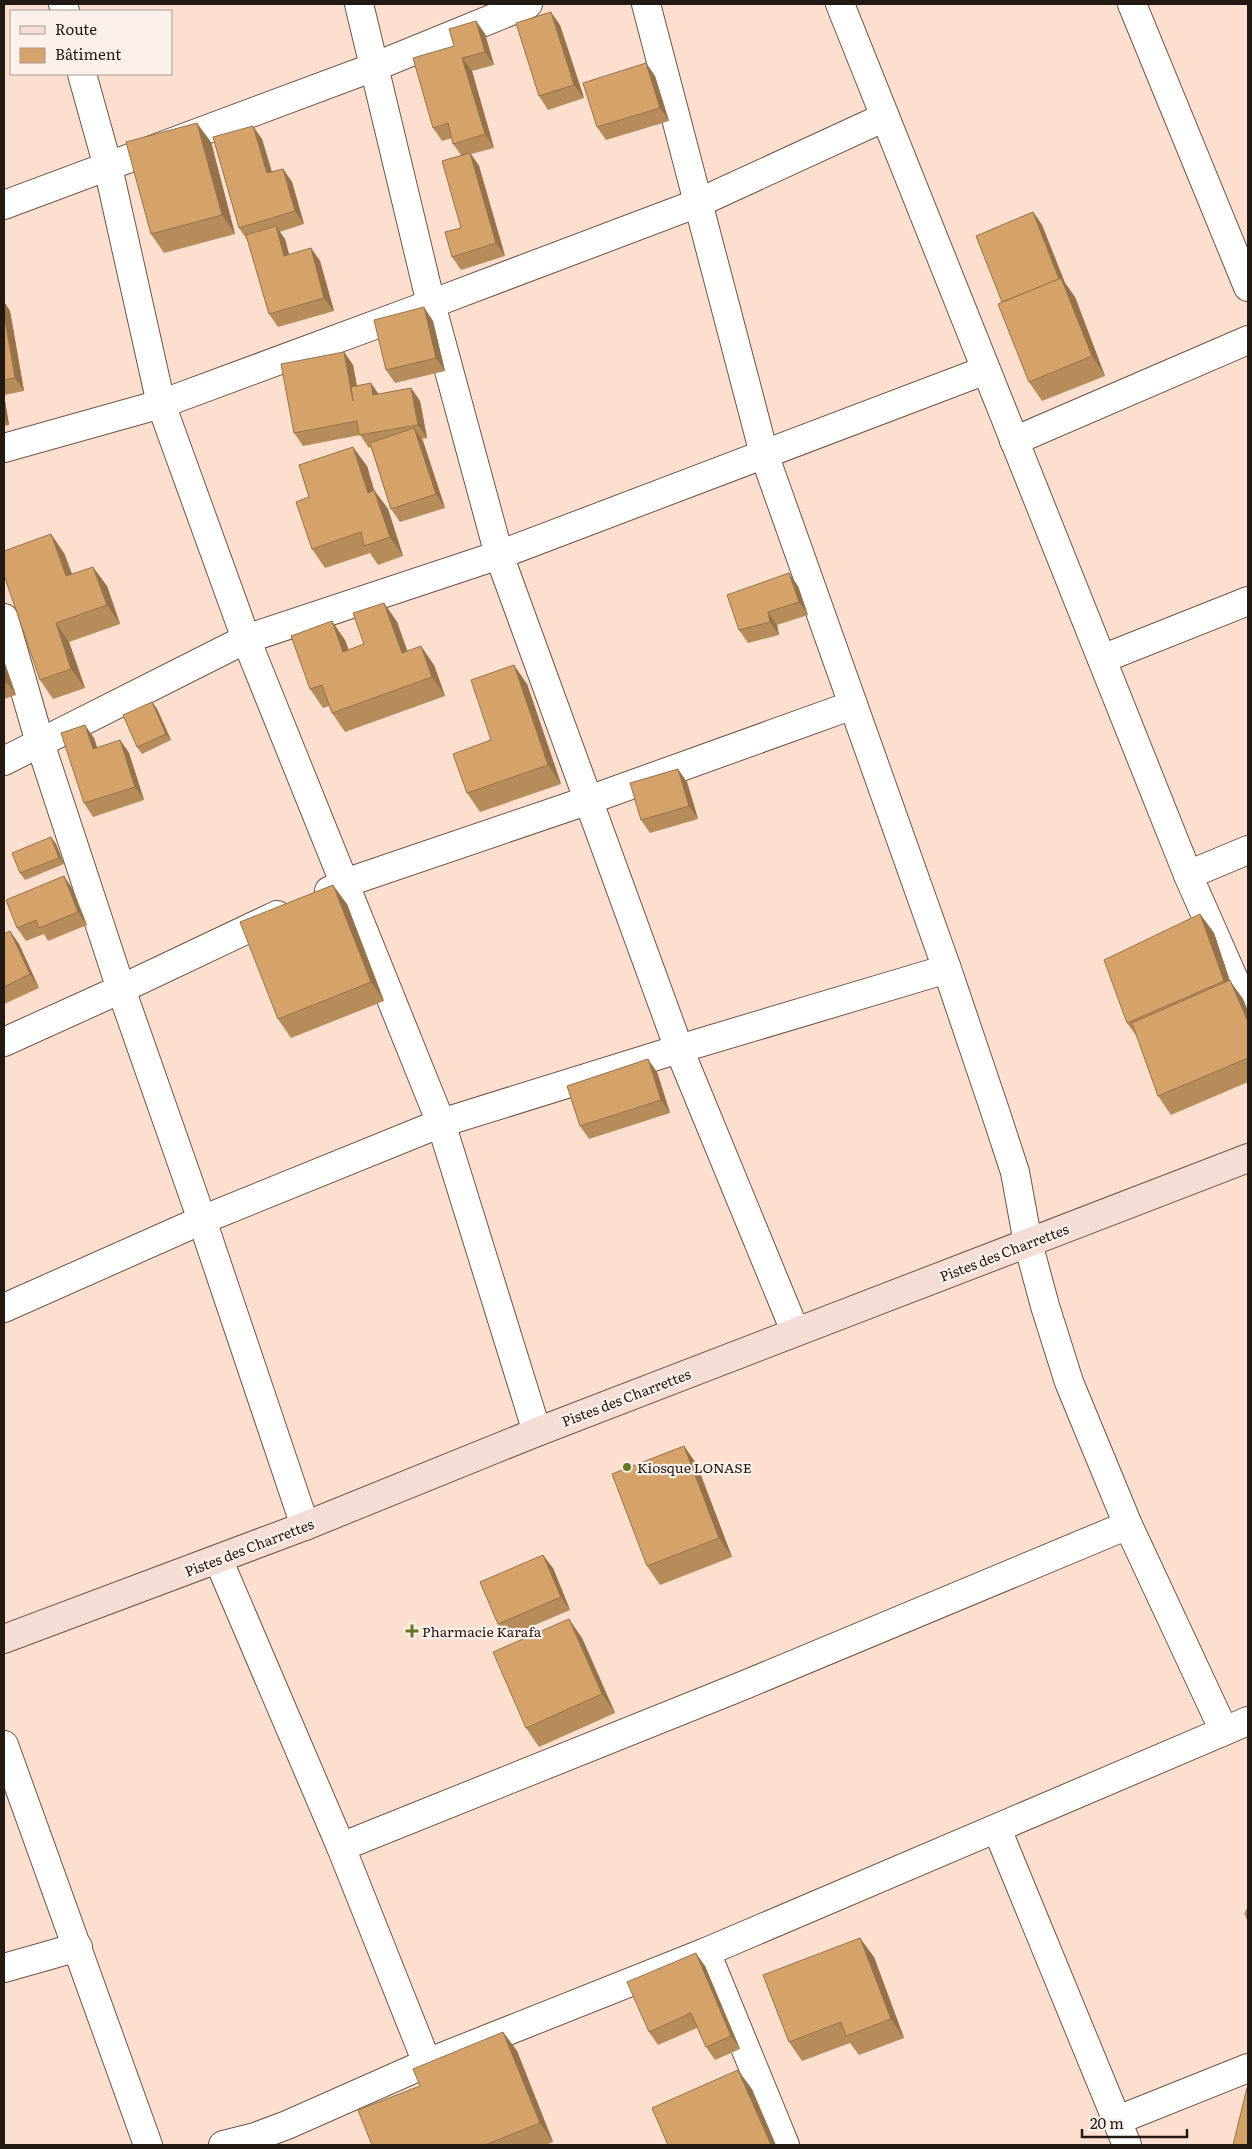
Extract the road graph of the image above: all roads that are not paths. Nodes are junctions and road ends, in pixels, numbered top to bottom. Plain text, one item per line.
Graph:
1 (359, 4) edge
2 (528, 4) edge
3 (646, 4) edge
4 (840, 4) edge
5 (1132, 4) edge
6 (374, 67) junction
7 (82, 75) edge
8 (885, 118) junction
9 (108, 167) junction
10 (698, 203) junction
11 (4, 205) edge
12 (1248, 287) edge
13 (432, 304) junction
14 (1248, 340) edge
15 (986, 370) junction
16 (162, 404) junction
17 (1014, 441) junction
18 (4, 448) edge
19 (764, 454) junction
20 (499, 555) junction
21 (1248, 600) edge
22 (4, 618) edge
23 (246, 640) junction
24 (1102, 659) junction
25 (853, 705) junction
26 (40, 743) junction
27 (4, 760) edge
28 (588, 800) junction
29 (1248, 850) edge
30 (1188, 875) junction
31 (345, 883) junction
32 (947, 969) junction
33 (121, 989) junction
34 (1248, 1011) edge
35 (4, 1042) edge
36 (679, 1049) junction
37 (441, 1123) junction
38 (1248, 1158) edge
39 (202, 1220) junction
40 (1028, 1243) junction
41 (4, 1308) edge
42 (795, 1331) junction
43 (537, 1432) junction
44 (1128, 1525) junction
45 (305, 1526) junction
46 (218, 1559) junction
47 (4, 1638) edge
48 (1236, 1726) edge
49 (4, 1745) edge
50 (997, 1829) junction
51 (341, 1847) junction
52 (78, 1947) junction
53 (706, 1952) junction
54 (4, 1968) edge
55 (428, 2063) junction
56 (1248, 2068) edge
57 (1118, 2120) junction
58 (148, 2145) edge
59 (223, 2145) edge
60 (785, 2145) edge
61 (1127, 2145) edge

1 - 6 street
2 - 6 street
3 - 10 street
4 - 8 street
5 - 12 street
6 - 9 street
6 - 13 street
7 - 9 street
8 - 10 street
8 - 15 street
9 - 11 street
9 - 16 street
10 - 13 street
10 - 19 street
13 - 16 street
13 - 20 street
14 - 17 street
15 - 17 street
15 - 19 street
16 - 18 street
16 - 23 street
17 - 24 street
19 - 20 street
19 - 25 street
20 - 23 street
20 - 28 street
21 - 24 street
22 - 26 street
23 - 26 street
23 - 31 street
24 - 30 street
25 - 28 street
25 - 32 street
26 - 27 street
26 - 33 street
28 - 31 street
28 - 36 street
29 - 30 street
30 - 34 street
31 - 33 street
31 - 37 street
32 - 36 street
32 - 40 street
33 - 35 street
33 - 39 street
36 - 37 street
36 - 42 street
37 - 39 street
37 - 43 street
38 - 40 main road, Pistes des Charrettes
39 - 41 street
39 - 45 street
40 - 42 main road, Pistes des Charrettes
40 - 44 street
42 - 43 main road, Pistes des Charrettes
43 - 45 main road, Pistes des Charrettes
44 - 48 street
44 - 51 street
45 - 46 main road, Pistes des Charrettes
46 - 47 main road, Pistes des Charrettes
46 - 51 street
48 - 50 street
49 - 52 street
50 - 53 street
50 - 57 street
51 - 55 street
52 - 54 street
52 - 58 street
53 - 55 street
53 - 60 street
55 - 59 street
56 - 57 street
57 - 61 street

